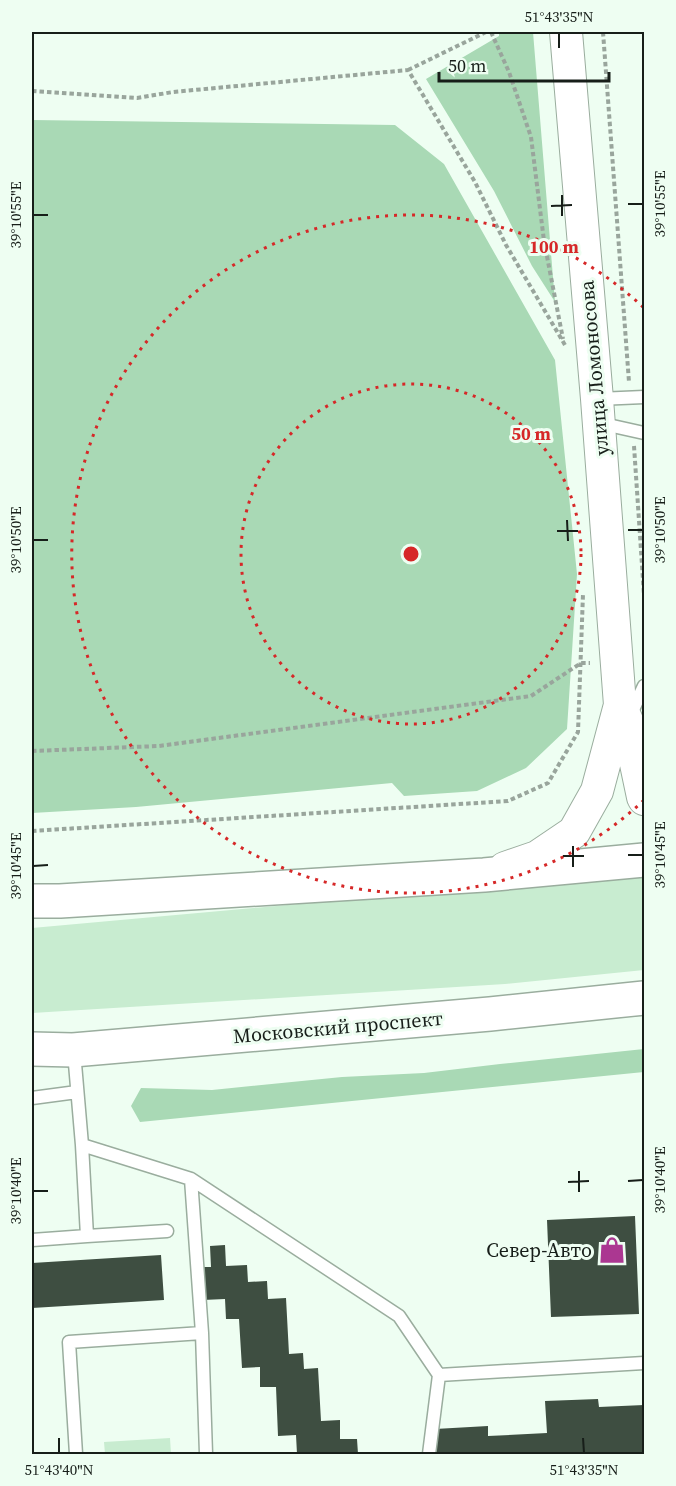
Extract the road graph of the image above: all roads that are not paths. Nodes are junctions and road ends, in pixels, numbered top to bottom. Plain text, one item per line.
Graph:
1 (566, 32) edge
2 (645, 397) edge
3 (598, 411) junction
4 (638, 431) edge
5 (645, 686) edge
6 (624, 713) junction
7 (645, 799) edge
8 (645, 860) edge
9 (484, 875) junction
10 (32, 901) edge
11 (645, 998) edge
12 (32, 1049) edge
13 (74, 1050) junction
14 (77, 1092) junction
15 (32, 1098) edge
16 (82, 1145) junction
17 (191, 1179) junction
18 (167, 1231) dead end
19 (87, 1236) junction
20 (32, 1240) edge
21 (202, 1333) junction
22 (645, 1363) edge
23 (440, 1375) junction
24 (76, 1455) edge
25 (206, 1455) edge
26 (429, 1455) edge

1 - 3 main road, улица Ломоносова
2 - 3 lane
3 - 4 lane
3 - 6 main road, улица Ломоносова
5 - 6 lane
6 - 7 main road, улица Ломоносова
6 - 9 main road, улица Ломоносова
8 - 9 main road
9 - 10 main road
11 - 13 main road, Московский проспект
12 - 13 main road, Московский проспект
13 - 14 lane
14 - 15 lane
14 - 16 lane
16 - 17 lane
16 - 19 lane
17 - 21 lane
17 - 23 lane
18 - 19 lane
19 - 20 lane
21 - 24 lane
21 - 25 lane
22 - 23 lane
23 - 26 lane

